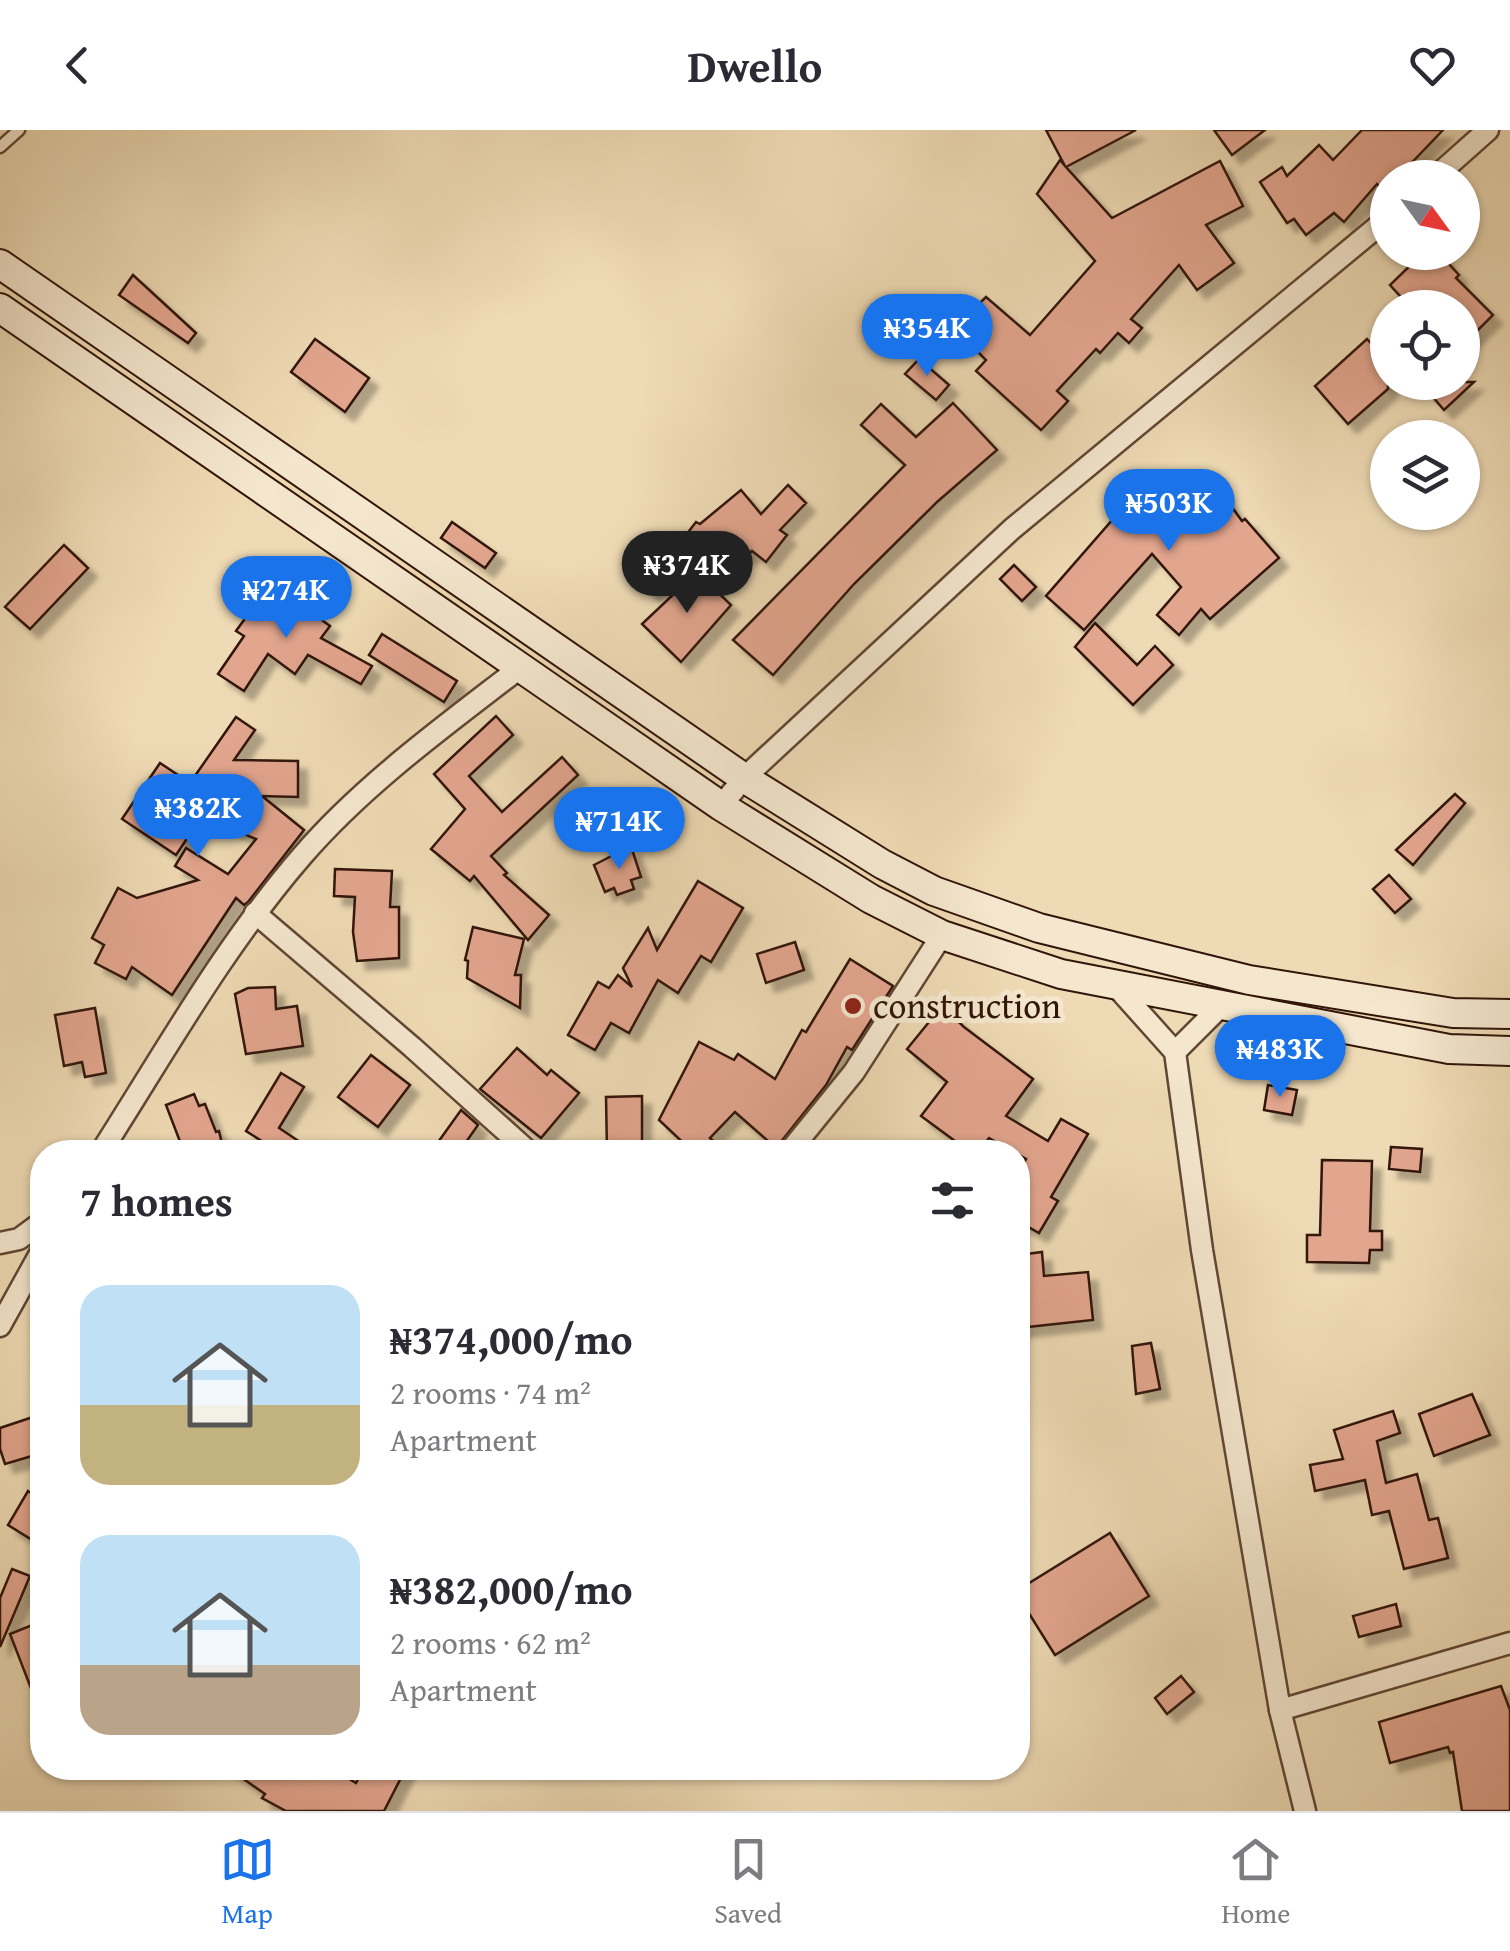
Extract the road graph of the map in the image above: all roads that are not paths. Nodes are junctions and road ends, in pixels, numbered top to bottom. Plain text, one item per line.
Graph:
1 (19, 130) edge
2 (1488, 130) edge
3 (0, 147) edge
4 (1454, 160) edge
5 (1370, 233) edge
6 (0, 264) edge
7 (0, 308) edge
8 (521, 667) junction
9 (744, 778) junction
10 (721, 806) junction
11 (254, 913) junction
12 (942, 935) junction
13 (1114, 985) junction
14 (1221, 1006) junction
15 (1510, 1014) edge
16 (1510, 1051) edge
17 (1174, 1052) junction
18 (109, 1140) edge
19 (516, 1140) edge
20 (799, 1140) edge
21 (30, 1231) edge
22 (0, 1243) edge
23 (30, 1272) edge
24 (0, 1326) edge
25 (1510, 1644) edge
26 (1280, 1710) junction
27 (1305, 1811) edge

1 - 3 lane
2 - 4 street
5 - 9 street
6 - 9 street
7 - 8 street
8 - 10 street
8 - 11 street
9 - 10 street
9 - 15 street
10 - 12 street
11 - 18 street
11 - 19 street
12 - 13 street
12 - 20 street
13 - 14 street
13 - 17 street
14 - 16 street
14 - 17 street
17 - 26 street
21 - 22 street
23 - 24 street
25 - 26 street
26 - 27 street

